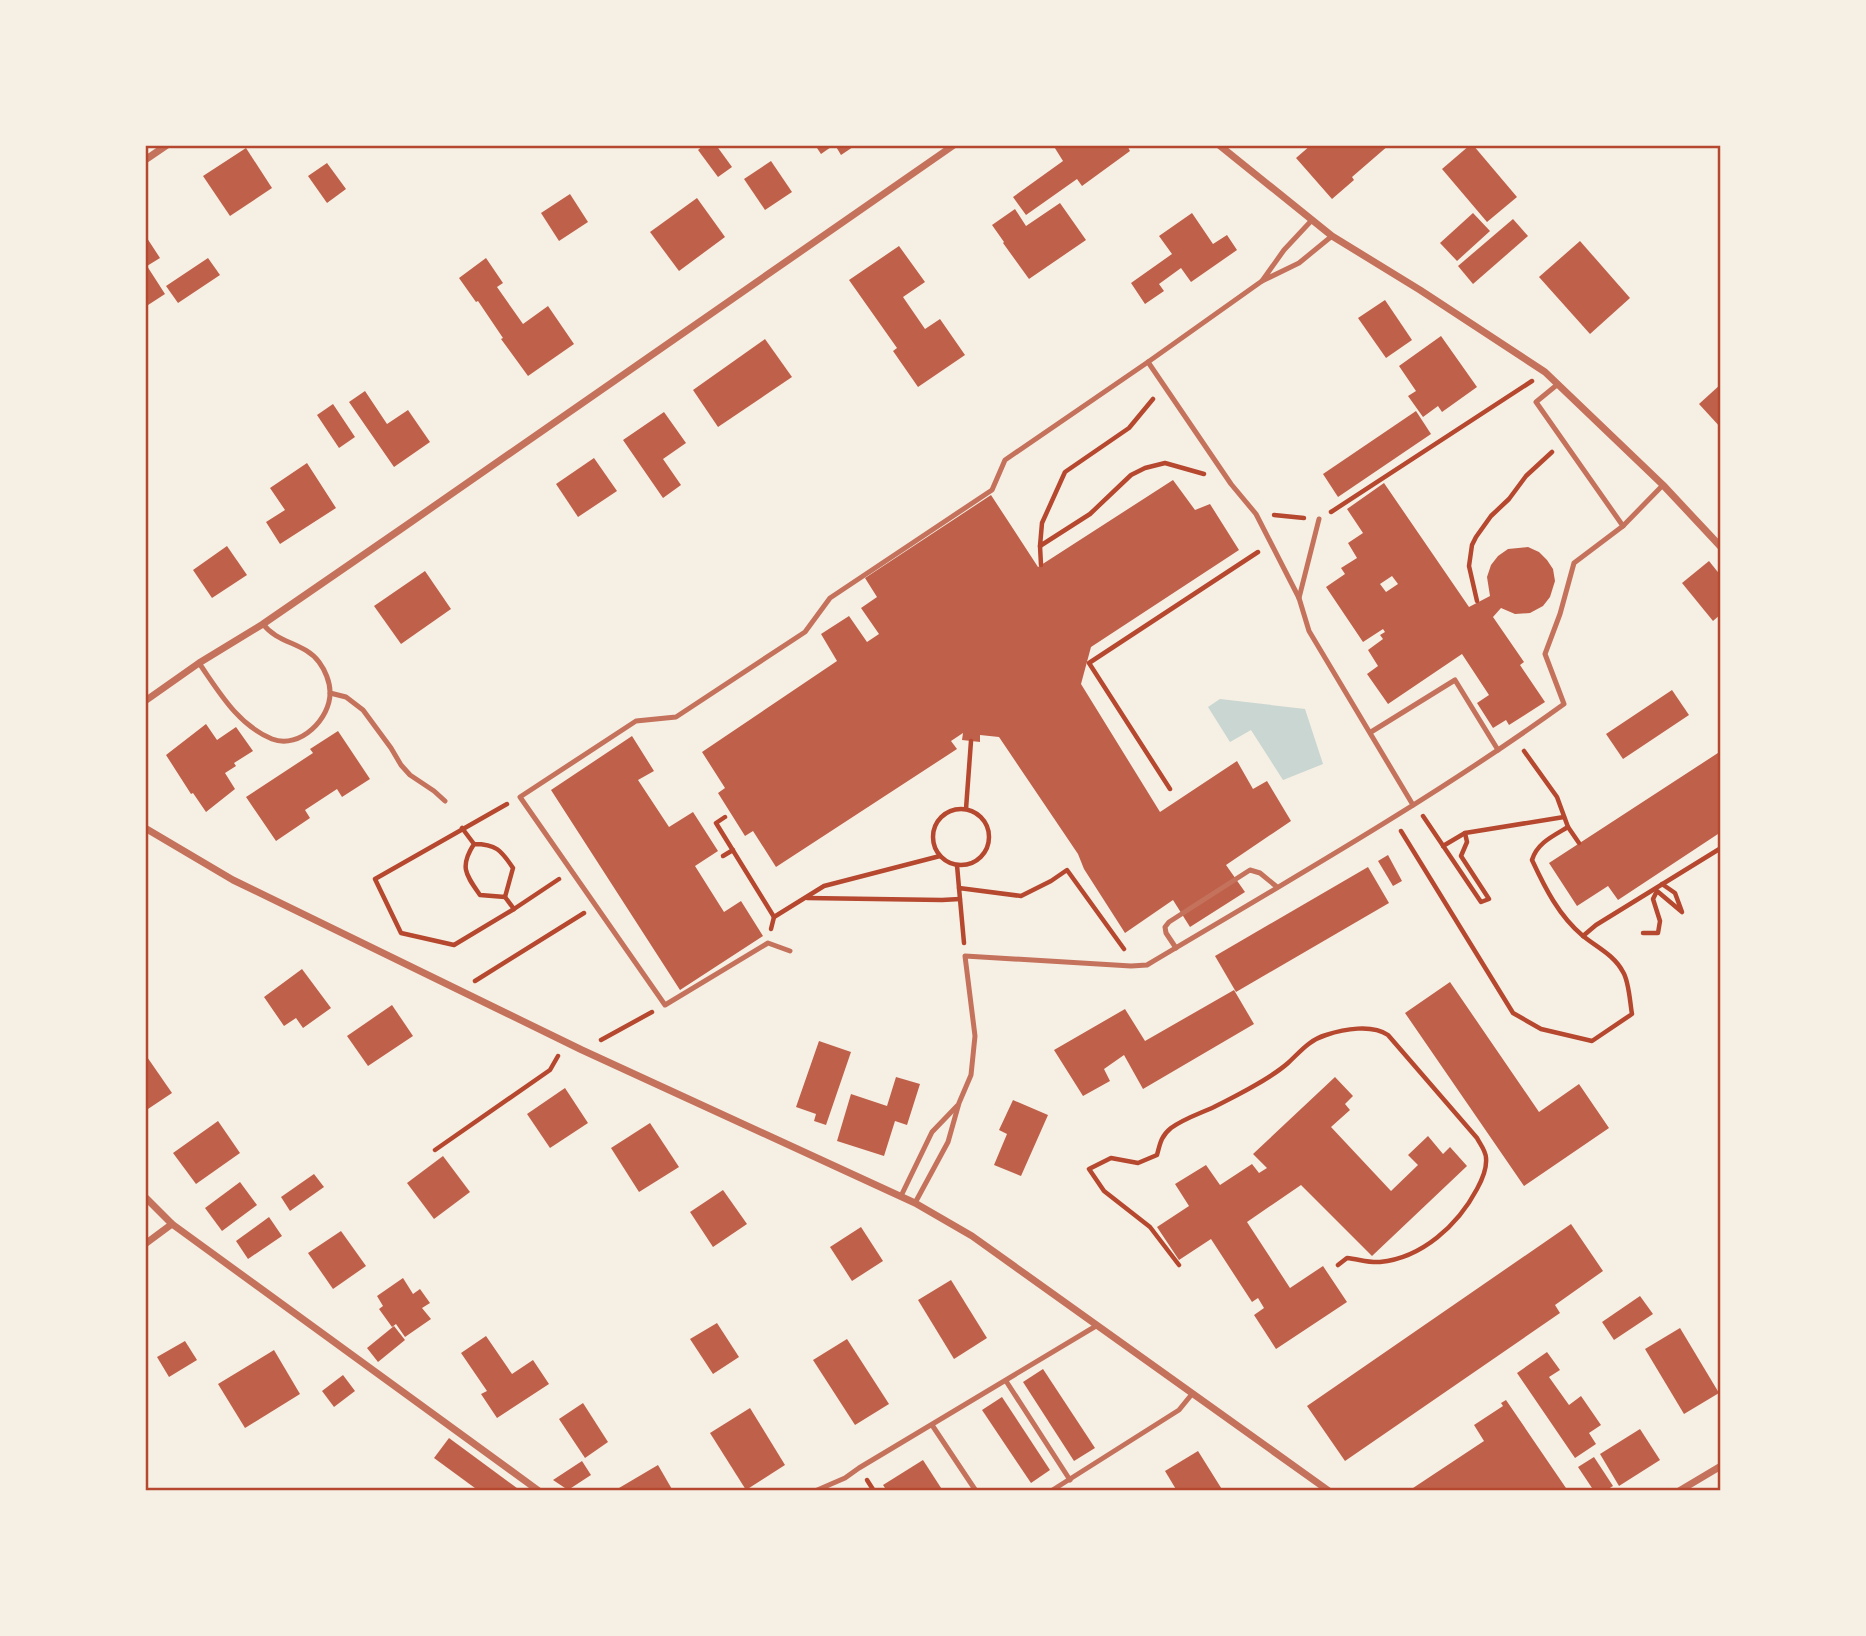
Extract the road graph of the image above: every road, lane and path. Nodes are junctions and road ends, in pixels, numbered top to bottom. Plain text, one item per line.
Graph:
1 (167, 145) edge
2 (954, 145) edge
3 (1219, 145) edge
4 (145, 159) edge
5 (1312, 220) junction
6 (1332, 236) junction
7 (1262, 281) junction
8 (1148, 362) junction
9 (1545, 372) junction
10 (1558, 384) junction
11 (1165, 387) junction
12 (1563, 441) junction
13 (1231, 484) junction
14 (1663, 485) junction
15 (1256, 514) junction
16 (1319, 519) junction
17 (1623, 526) junction
18 (1271, 543) junction
19 (1040, 546) junction
20 (1721, 547) edge
21 (1041, 565) dead end
22 (1299, 598) junction
23 (1477, 601) dead end
24 (262, 624) junction
25 (199, 663) junction
26 (330, 693) junction
27 (145, 701) edge
28 (1371, 732) junction
29 (1516, 739) junction
30 (971, 741) dead end
31 (1498, 750) junction
32 (1171, 789) dead end
33 (520, 797) junction
34 (445, 801) dead end
35 (1414, 804) junction
36 (967, 809) junction
37 (725, 817) dead end
38 (1564, 817) junction
39 (1393, 818) junction
40 (1568, 827) junction
41 (145, 828) edge
42 (462, 828) junction
43 (1465, 833) junction
44 (1579, 843) dead end
45 (474, 844) junction
46 (1443, 846) junction
47 (1721, 848) edge
48 (733, 850) junction
49 (723, 856) dead end
50 (940, 856) junction
51 (957, 865) junction
52 (571, 870) junction
53 (1662, 884) junction
54 (1278, 887) junction
55 (959, 888) junction
56 (505, 897) junction
57 (805, 898) junction
58 (960, 899) junction
59 (596, 906) junction
60 (514, 909) junction
61 (774, 917) junction
62 (1643, 933) dead end
63 (1583, 936) junction
64 (768, 943) junction
65 (1176, 948) junction
66 (790, 951) dead end
67 (965, 956) junction
68 (1137, 967) junction
69 (459, 991) junction
70 (665, 1005) junction
71 (566, 1043) junction
72 (582, 1050) junction
73 (959, 1103) junction
74 (435, 1150) dead end
75 (901, 1196) junction
76 (145, 1197) edge
77 (915, 1203) junction
78 (172, 1224) junction
79 (145, 1244) edge
80 (1179, 1265) dead end
81 (1338, 1265) dead end
82 (1096, 1326) junction
83 (1006, 1381) junction
84 (1192, 1394) junction
85 (932, 1425) junction
86 (1721, 1465) edge
87 (1070, 1480) junction
88 (539, 1491) edge
89 (814, 1491) edge
90 (976, 1491) edge
91 (1051, 1491) edge
92 (1329, 1491) edge
93 (1679, 1491) edge

1 - 4 street
2 - 24 street
3 - 5 street
5 - 6 street
5 - 7 lane
6 - 7 lane
6 - 9 street
7 - 8 lane
8 - 11 lane
8 - 33 lane
9 - 10 street
9 - 16 path
10 - 12 lane
10 - 14 street
11 - 13 lane
11 - 19 path
12 - 17 lane
12 - 23 path
13 - 15 lane
13 - 19 path
14 - 17 lane
14 - 20 street
15 - 16 path
15 - 18 lane
16 - 22 lane
17 - 29 lane
18 - 22 lane
18 - 32 path
19 - 21 path
22 - 28 lane
24 - 25 street
24 - 26 lane
25 - 26 lane
25 - 27 street
26 - 34 lane
28 - 31 lane
28 - 35 lane
29 - 31 lane
29 - 38 path
30 - 36 path
31 - 35 lane
33 - 42 path
33 - 52 lane
35 - 39 lane
35 - 46 path
36 - 50 path
36 - 51 path
37 - 48 path
38 - 40 path
38 - 43 path
39 - 54 lane
39 - 63 path
40 - 44 path
40 - 63 path
41 - 69 street
42 - 45 path
42 - 60 path
43 - 46 path
43 - 46 path
45 - 56 path
45 - 56 path
47 - 53 path
48 - 49 path
48 - 61 path
50 - 51 path
50 - 57 path
51 - 55 path
52 - 59 lane
52 - 60 path
53 - 62 path
53 - 63 path
54 - 65 lane
54 - 65 lane
55 - 58 path
55 - 68 path
56 - 60 path
57 - 58 path
57 - 61 path
58 - 67 path
59 - 69 path
59 - 70 lane
61 - 64 path
64 - 66 lane
64 - 70 lane
65 - 68 lane
67 - 68 lane
67 - 73 lane
69 - 71 street
70 - 72 path
71 - 72 street
71 - 74 path
72 - 75 street
73 - 75 lane
73 - 77 lane
75 - 77 street
76 - 78 street
77 - 82 street
78 - 79 street
78 - 88 street
80 - 81 path
82 - 83 lane
82 - 84 street
83 - 85 lane
83 - 87 lane
84 - 87 lane
84 - 92 street
85 - 89 lane
85 - 90 lane
86 - 93 street
87 - 91 lane

